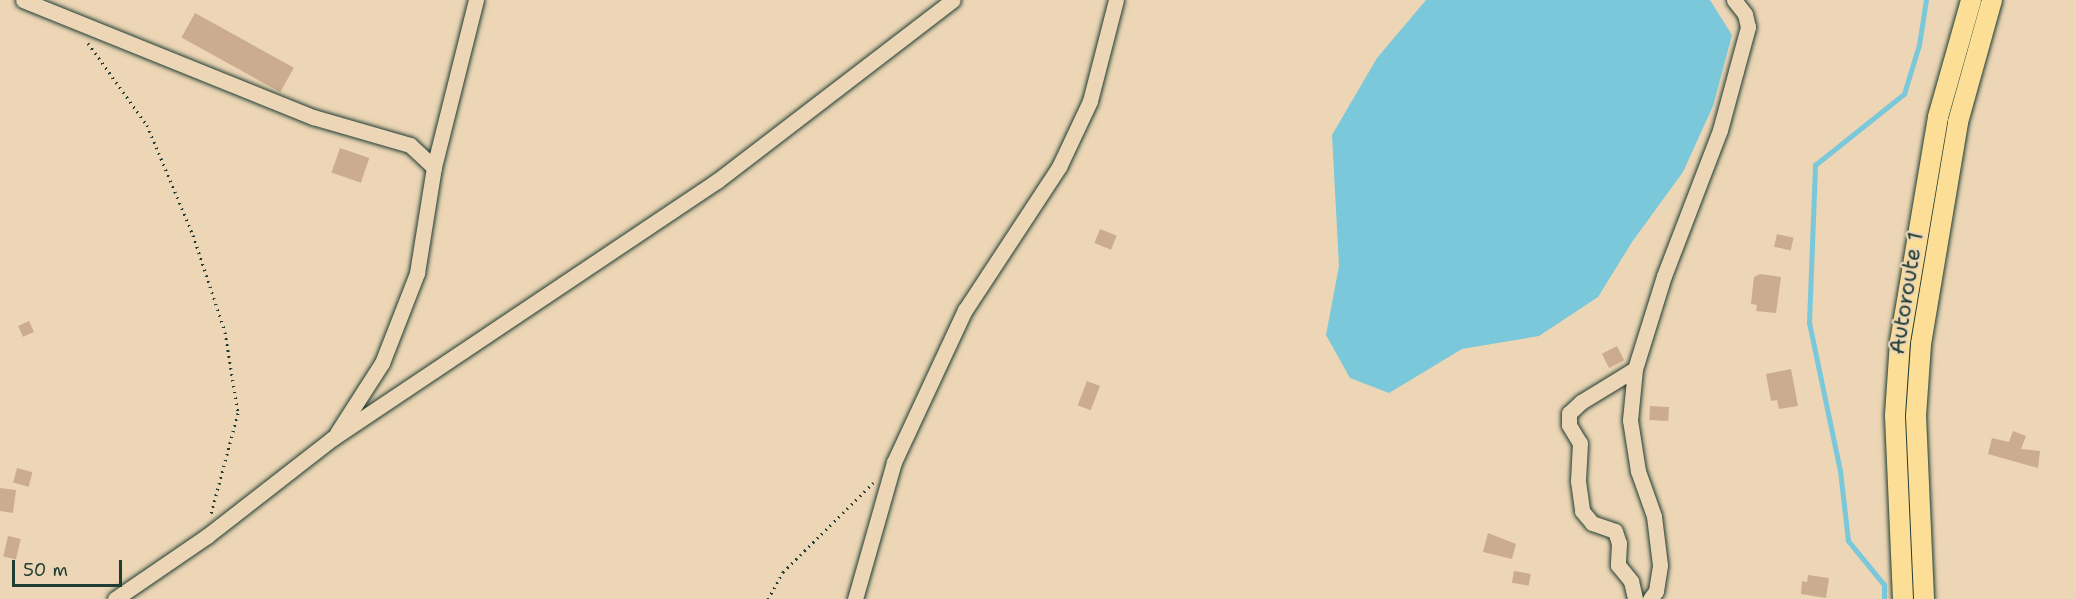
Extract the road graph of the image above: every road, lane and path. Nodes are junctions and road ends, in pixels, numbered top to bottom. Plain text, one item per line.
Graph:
1 (23, 0) edge
2 (476, 0) edge
3 (952, 0) edge
4 (1116, 0) edge
5 (1734, 0) edge
6 (1971, 0) edge
7 (1992, 0) edge
8 (77, 23) junction
9 (434, 167) junction
10 (1635, 369) junction
11 (333, 438) junction
12 (894, 462) junction
13 (207, 536) junction
14 (115, 599) edge
15 (768, 599) edge
16 (855, 599) edge
17 (1635, 599) edge
18 (1650, 599) edge
19 (1903, 599) edge
20 (1924, 599) edge

1 - 8 street
2 - 9 street
3 - 11 street
4 - 12 street
5 - 10 street
6 - 19 main road, Autoroute 1
7 - 20 main road, Autoroute 1
8 - 9 street
8 - 13 path
9 - 11 street
10 - 17 street
10 - 18 street
11 - 13 street
12 - 15 path
12 - 16 street
13 - 14 street

